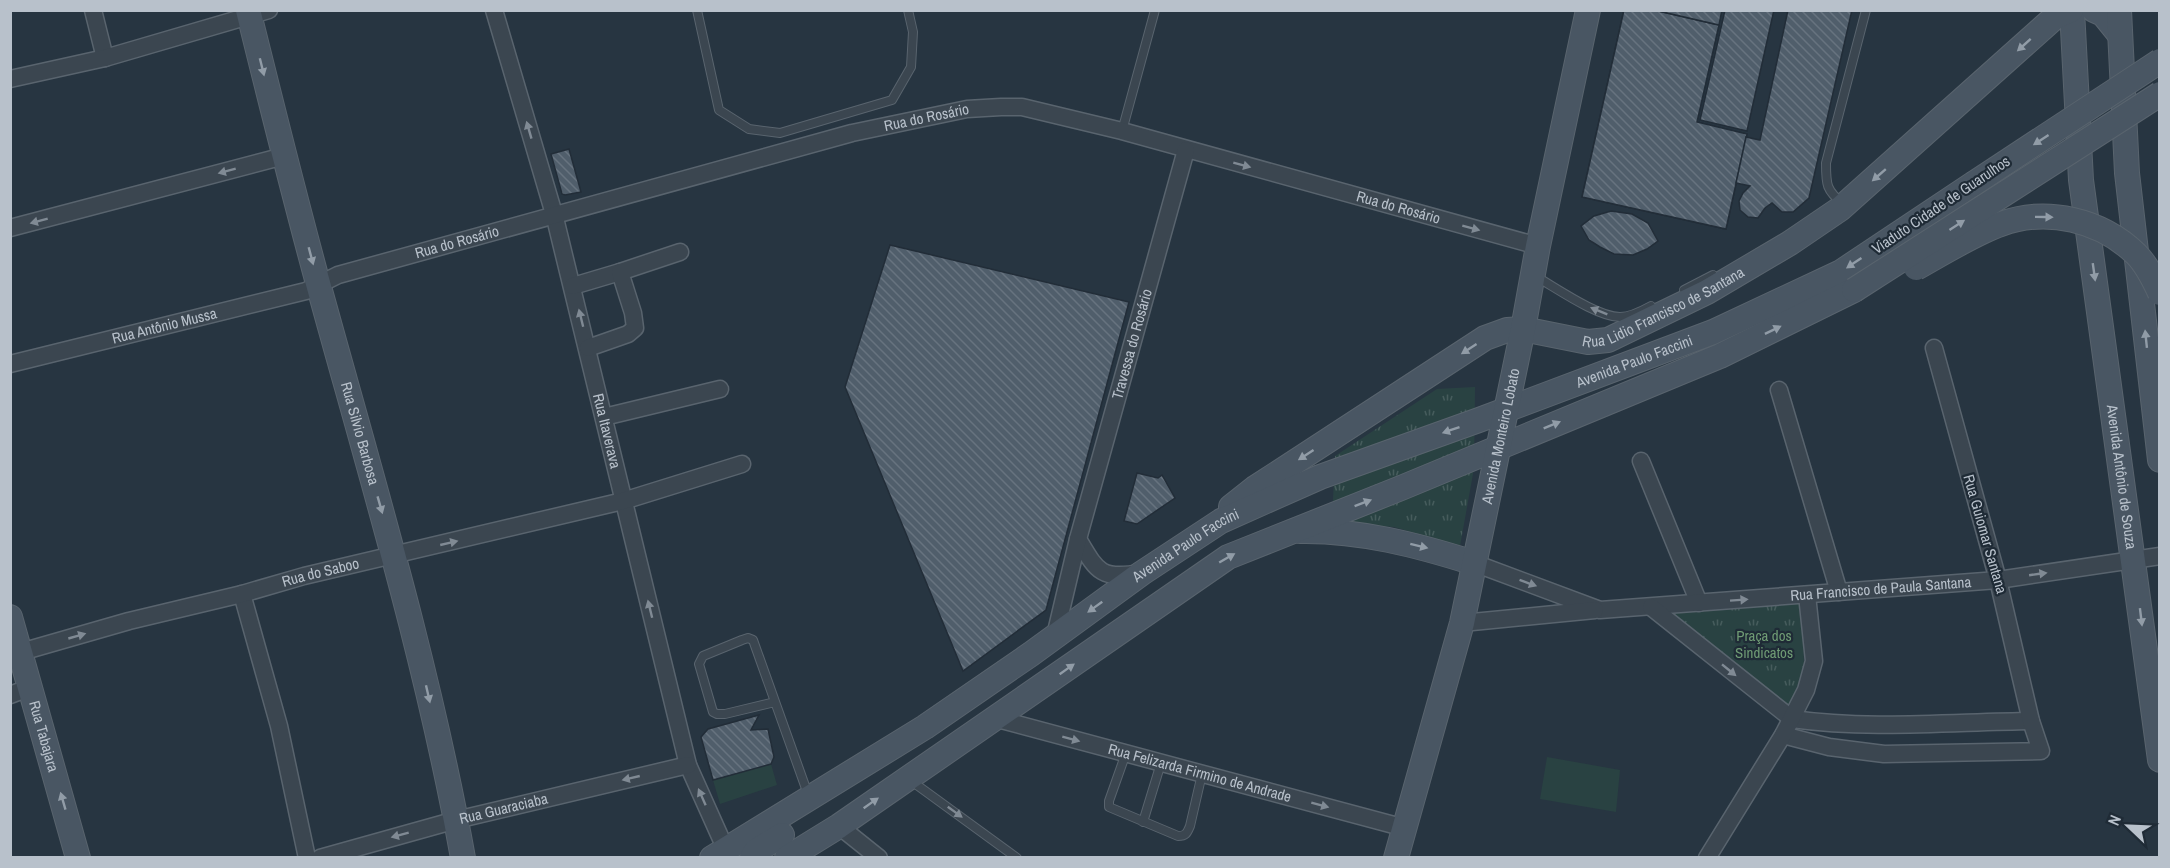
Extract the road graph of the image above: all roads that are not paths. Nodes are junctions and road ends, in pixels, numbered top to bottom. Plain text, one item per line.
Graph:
1 (93, 10) edge
2 (494, 10) edge
3 (697, 10) edge
4 (908, 10) edge
5 (1155, 10) edge
6 (1588, 10) edge
7 (1866, 10) edge
8 (2071, 10) edge
9 (2094, 10) edge
10 (2119, 10) edge
11 (256, 12) edge
12 (2120, 34) junction
13 (105, 58) junction
14 (2160, 61) edge
15 (10, 79) edge
16 (2160, 94) edge
17 (1122, 131) junction
18 (1186, 150) junction
19 (284, 156) junction
20 (1842, 207) junction
21 (554, 214) junction
22 (1811, 217) dead end
23 (10, 228) edge
24 (1538, 246) junction
25 (680, 252) dead end
26 (1726, 268) dead end
27 (620, 272) junction
28 (1532, 274) junction
29 (319, 286) junction
30 (573, 286) junction
31 (1854, 290) junction
32 (2160, 293) edge
33 (1677, 294) dead end
34 (1657, 303) dead end
35 (1523, 329) junction
36 (1713, 332) joint
37 (588, 348) junction
38 (1934, 348) dead end
39 (1720, 356) joint
40 (10, 364) edge
41 (720, 389) dead end
42 (1779, 390) dead end
43 (1506, 409) junction
44 (604, 417) junction
45 (1498, 447) junction
46 (2160, 460) edge
47 (1641, 461) dead end
48 (742, 464) dead end
49 (623, 501) junction
50 (1221, 521) junction
51 (1289, 531) junction
52 (1078, 539) junction
53 (395, 556) junction
54 (2160, 556) edge
55 (2133, 560) junction
56 (1474, 562) junction
57 (1142, 573) junction
58 (1998, 580) junction
59 (1839, 592) junction
60 (242, 594) junction
61 (1807, 595) junction
62 (1699, 603) junction
63 (1651, 607) junction
64 (1600, 610) junction
65 (10, 617) edge
66 (1462, 623) junction
67 (1055, 636) junction
68 (21, 652) junction
69 (1031, 654) junction
70 (21, 691) edge
71 (775, 702) junction
72 (994, 718) junction
73 (1792, 719) junction
74 (2031, 721) junction
75 (925, 727) junction
76 (1783, 735) junction
77 (944, 753) junction
78 (1126, 753) junction
79 (2160, 760) edge
80 (1161, 763) junction
81 (688, 765) junction
82 (1202, 774) junction
83 (907, 778) junction
84 (810, 798) junction
85 (456, 820) junction
86 (1143, 822) junction
87 (839, 826) junction
88 (1405, 828) junction
89 (719, 854) edge
90 (78, 858) edge
91 (307, 858) edge
92 (320, 858) edge
93 (463, 858) edge
94 (752, 858) edge
95 (787, 858) edge
96 (879, 858) edge
97 (1017, 858) edge
98 (1396, 858) edge
99 (1707, 858) edge

1 - 13 street
21 -> 2 street, Rua Itaverava
3 - 4 lane
5 - 17 lane
6 - 24 main road, Avenida Monteiro Lobato
7 - 20 lane
8 -> 20 main road, Rua Lidio Francisco de Santana
8 -> 55 main road, Avenida Antônio de Souza
9 - 12 main road
10 - 12 main road
11 - 13 street
11 -> 19 main road, Rua Silvio Barbosa
46 -> 12 main road
13 - 15 street
14 -> 36 main road, Viaduto Cidade de Guarulhos, bridge
31 -> 16 main road, Viaduto Cidade de Guarulhos, bridge
17 - 18 street, Rua do Rosário
17 - 21 street, Rua do Rosário
18 -> 24 street, Rua do Rosário
18 - 52 street, Travessa do Rosário
19 -> 23 street
19 -> 29 main road, Rua Silvio Barbosa
20 - 22 lane
20 - 35 main road, Rua Lidio Francisco de Santana
21 - 29 street, Rua do Rosário
21 - 30 street, Rua Itaverava
24 - 28 main road, Avenida Monteiro Lobato
25 - 27 street
26 - 33 lane
27 - 30 street
27 - 37 street
34 -> 28 lane
28 - 35 main road, Avenida Monteiro Lobato
29 - 40 street, Rua Antônio Mussa
29 -> 53 main road, Rua Silvio Barbosa
37 -> 30 street, Rua Itaverava
31 -> 32 main road, bridge
39 -> 31 main road, Viaduto Cidade de Guarulhos
35 - 43 main road, Avenida Monteiro Lobato
35 -> 50 main road, Rua Lidio Francisco de Santana
36 - 43 main road, Avenida Paulo Faccini
37 - 44 street, Rua Itaverava
38 - 58 street, Rua Guiomar Santana
45 -> 39 main road, Avenida Paulo Faccini
41 - 44 street
42 - 59 street
43 - 45 main road, Avenida Monteiro Lobato
43 -> 50 main road, Avenida Paulo Faccini
44 - 49 street, Rua Itaverava
51 -> 45 main road, Avenida Paulo Faccini
45 - 56 main road, Avenida Monteiro Lobato
47 - 62 street
48 - 49 street, Rua do Saboo
53 -> 49 street, Rua do Saboo
81 -> 49 street, Rua Itaverava
50 - 57 main road, Avenida Paulo Faccini
51 -> 56 main road
72 -> 51 main road, Avenida Paulo Faccini
52 - 57 street
52 - 67 street, Travessa do Rosário
53 - 60 street, Rua do Saboo
53 -> 85 main road, Rua Silvio Barbosa
54 - 55 street, Rua Francisco de Paula Santana
58 -> 55 street, Rua Francisco de Paula Santana
55 -> 79 main road, Avenida Antônio de Souza
56 -> 64 street, Rua Francisco de Paula Santana
56 - 66 main road, Avenida Monteiro Lobato
57 -> 67 main road, Avenida Paulo Faccini
58 - 59 street, Rua Francisco de Paula Santana
58 - 74 street, Rua Guiomar Santana
59 - 61 street, Rua Francisco de Paula Santana
68 -> 60 street, Rua do Saboo
60 - 91 street
62 -> 61 street, Rua Francisco de Paula Santana
61 - 73 street
62 - 63 street, Rua Francisco de Paula Santana
63 - 64 street, Rua Francisco de Paula Santana
63 -> 73 street
64 - 66 street, Rua Francisco de Paula Santana
65 - 68 main road, Rua Tabajara
66 - 88 main road, Avenida Monteiro Lobato
67 - 69 main road, Avenida Paulo Faccini
68 - 70 main road, Rua Tabajara
69 - 75 main road, Avenida Paulo Faccini
69 - 77 main road
90 -> 70 main road, Rua Tabajara
71 - 71 lane
71 - 84 lane
72 - 77 main road, Avenida Paulo Faccini
72 -> 78 street, Rua Felizarda Firmino de Andrade
73 - 74 street
73 - 76 street
74 - 76 street, Rua Guiomar Santana
75 - 84 main road, Avenida Paulo Faccini
75 - 94 main road
76 - 99 street
77 - 83 main road, Avenida Paulo Faccini
78 - 80 street, Rua Felizarda Firmino de Andrade
78 - 86 lane
80 - 82 street, Rua Felizarda Firmino de Andrade
80 - 86 lane
81 -> 85 street, Rua Guaraciaba
89 -> 81 street, Rua Itaverava
82 - 86 lane
82 -> 88 street, Rua Felizarda Firmino de Andrade
87 -> 83 main road, Avenida Paulo Faccini
83 -> 97 lane
84 - 89 main road, Avenida Paulo Faccini
85 -> 92 street, Rua Guaraciaba
85 - 93 main road, Rua Silvio Barbosa
87 - 95 main road, Avenida Paulo Faccini
87 - 96 street
88 - 98 main road, Avenida Monteiro Lobato

